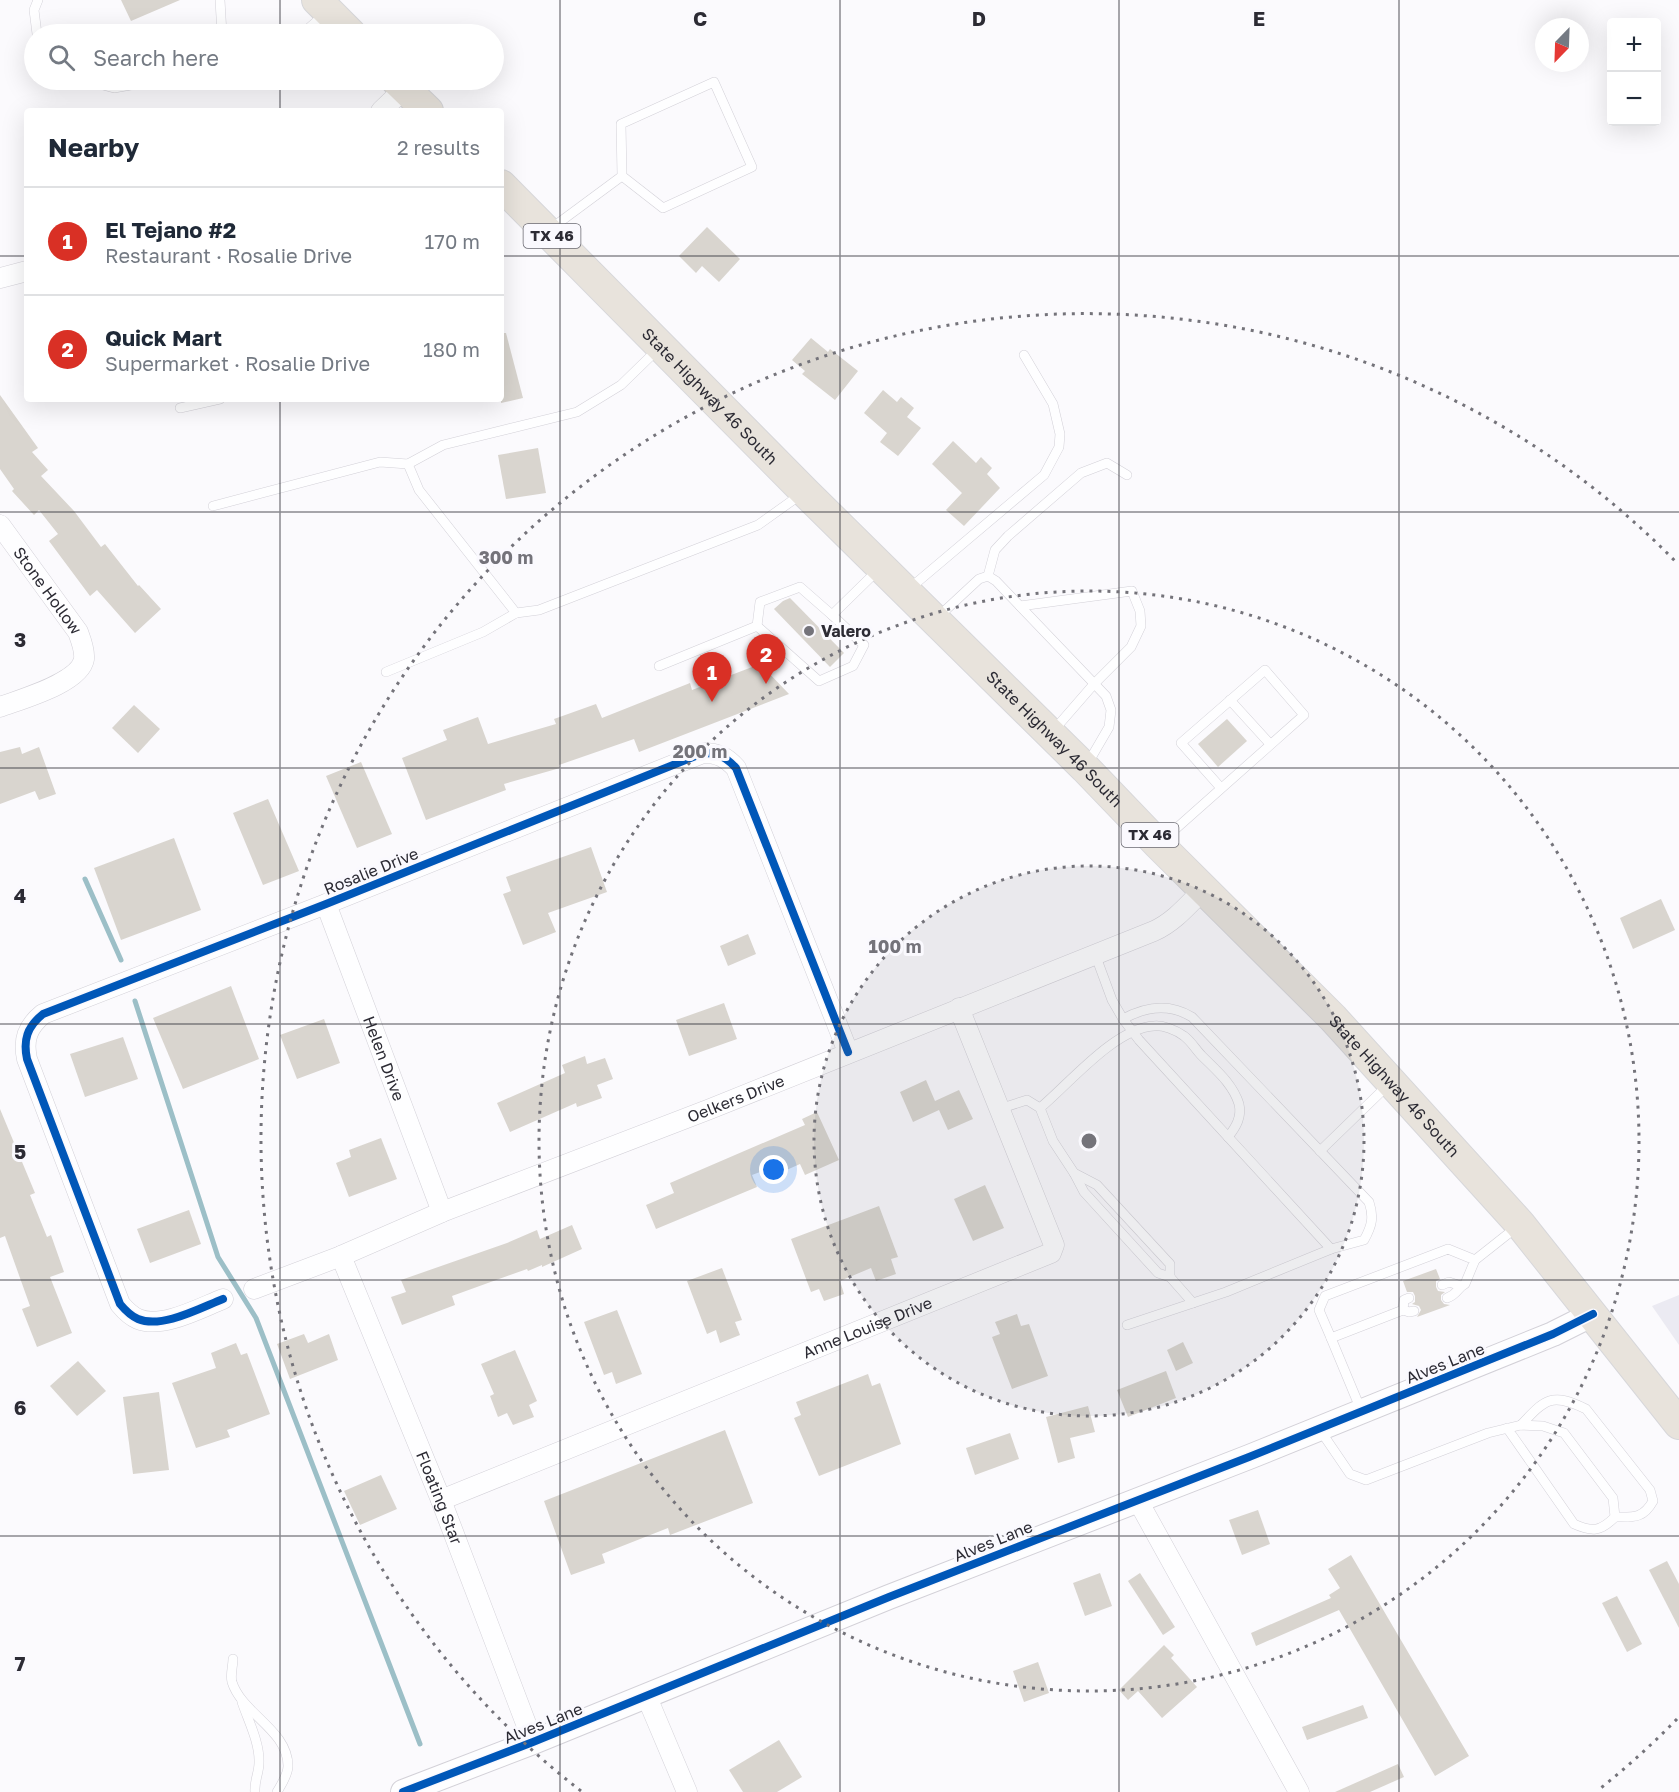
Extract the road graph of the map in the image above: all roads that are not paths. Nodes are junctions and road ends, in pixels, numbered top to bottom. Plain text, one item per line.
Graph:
1 (38, 0) edge
2 (220, 0) edge
3 (323, 6) edge
4 (35, 24) edge
5 (221, 24) edge
6 (310, 24) edge
7 (341, 24) edge
8 (396, 90) edge
9 (406, 90) edge
10 (383, 108) edge
11 (425, 108) edge
12 (622, 176) junction
13 (504, 188) edge
14 (547, 231) junction
15 (24, 273) edge
16 (0, 278) edge
17 (662, 346) junction
18 (1024, 355) dead end
19 (207, 402) edge
20 (180, 408) dead end
21 (408, 464) junction
22 (1127, 475) dead end
23 (805, 492) junction
24 (213, 506) dead end
25 (0, 525) edge
26 (882, 567) junction
27 (988, 576) junction
28 (907, 591) junction
29 (1020, 606) junction
30 (516, 613) junction
31 (832, 615) junction
32 (935, 619) junction
33 (757, 626) junction
34 (659, 666) dead end
35 (386, 672) dead end
36 (1094, 684) junction
37 (1230, 700) junction
38 (0, 707) edge
39 (1050, 734) junction
40 (1270, 744) junction
41 (1085, 768) junction
42 (1221, 788) junction
43 (1158, 844) junction
44 (1203, 890) junction
45 (326, 904) junction
46 (1095, 954) junction
47 (959, 1008) junction
48 (1123, 1019) junction
49 (1133, 1031) junction
50 (848, 1052) junction
51 (1392, 1082) junction
52 (1040, 1108) junction
53 (999, 1109) junction
54 (1228, 1137) junction
55 (1320, 1151) junction
56 (1074, 1173) junction
57 (442, 1212) junction
58 (1520, 1224) junction
59 (1331, 1249) junction
60 (341, 1256) junction
61 (1475, 1260) junction
62 (1170, 1277) junction
63 (1442, 1285) dead end
64 (1461, 1286) junction
65 (254, 1289) dead end
66 (1409, 1298) dead end
67 (1447, 1298) dead end
68 (223, 1299) dead end
69 (1193, 1303) junction
70 (1403, 1310) junction
71 (1414, 1311) dead end
72 (1593, 1314) junction
73 (1127, 1325) dead end
74 (1330, 1338) junction
75 (1361, 1411) junction
76 (1679, 1424) edge
77 (1521, 1425) junction
78 (1318, 1428) junction
79 (1507, 1428) junction
80 (1137, 1499) junction
81 (441, 1500) junction
82 (1615, 1517) junction
83 (233, 1659) dead end
84 (646, 1695) junction
85 (240, 1696) junction
86 (533, 1742) junction
87 (255, 1792) edge
88 (277, 1792) edge
89 (403, 1792) edge
90 (687, 1792) edge
91 (1299, 1792) edge

1 - 4 lane
2 - 5 lane
3 - 6 lane
3 - 7 main road
8 - 10 street
9 - 11 main road
12 - 12 lane
12 - 14 lane
13 - 14 main road, State Highway 46 South / TX 46
14 - 17 main road, State Highway 46 South / TX 46
15 - 16 street
17 - 21 lane
17 - 23 main road, State Highway 46 South / TX 46
18 - 28 lane
19 - 20 lane
21 - 24 lane
21 - 30 lane
22 - 27 lane
23 - 26 main road, State Highway 46 South / TX 46
23 - 30 lane
25 - 38 street, Stone Hollow
26 - 28 main road, State Highway 46 South / TX 46
26 - 31 lane
27 - 29 lane
27 - 32 lane
28 - 32 main road, State Highway 46 South / TX 46
29 - 36 lane
29 - 36 lane
30 - 35 lane
31 - 33 lane
31 - 33 lane
32 - 39 main road, State Highway 46 South / TX 46
33 - 34 lane
36 - 39 lane
36 - 41 lane
37 - 40 lane
37 - 40 lane
37 - 42 lane
39 - 41 main road, State Highway 46 South / TX 46
40 - 42 lane
41 - 43 main road, State Highway 46 South / TX 46
42 - 43 lane
43 - 44 main road, State Highway 46 South / TX 46
44 - 46 street, Oelkers Drive
44 - 51 main road, State Highway 46 South / TX 46
45 - 50 street, Rosalie Drive
45 - 57 street, Helen Drive
45 - 68 street, Rosalie Drive
46 - 47 street, Oelkers Drive
46 - 48 lane
47 - 50 street, Oelkers Drive
47 - 53 street, Anne Louise Drive
48 - 49 lane
48 - 55 lane
49 - 52 lane
49 - 54 lane
49 - 54 lane
50 - 57 street, Oelkers Drive
51 - 55 lane
51 - 58 main road, State Highway 46 South / TX 46
52 - 53 lane
52 - 56 lane
53 - 81 street, Anne Louise Drive
54 - 59 lane
55 - 59 lane
56 - 62 lane
56 - 62 lane
57 - 60 street, Oelkers Drive
58 - 61 lane
58 - 72 main road, State Highway 46 South / TX 46
59 - 69 lane
60 - 65 street, Oelkers Drive
60 - 81 street, Floating Star
61 - 64 lane
61 - 74 lane
62 - 69 lane
63 - 64 lane
64 - 67 lane
66 - 70 lane
69 - 73 lane
70 - 71 lane
70 - 74 lane
72 - 75 street, Alves Lane
72 - 76 main road, State Highway 46 South / TX 46
74 - 75 lane
75 - 78 street, Alves Lane
77 - 79 lane
77 - 82 lane
77 - 82 lane
78 - 79 lane
78 - 80 street, Alves Lane
79 - 82 lane
80 - 84 street, Alves Lane
80 - 91 street
81 - 86 street, Floating Star
83 - 85 lane
84 - 86 street, Alves Lane
84 - 90 street
85 - 87 lane
85 - 88 lane
86 - 89 street, Alves Lane

